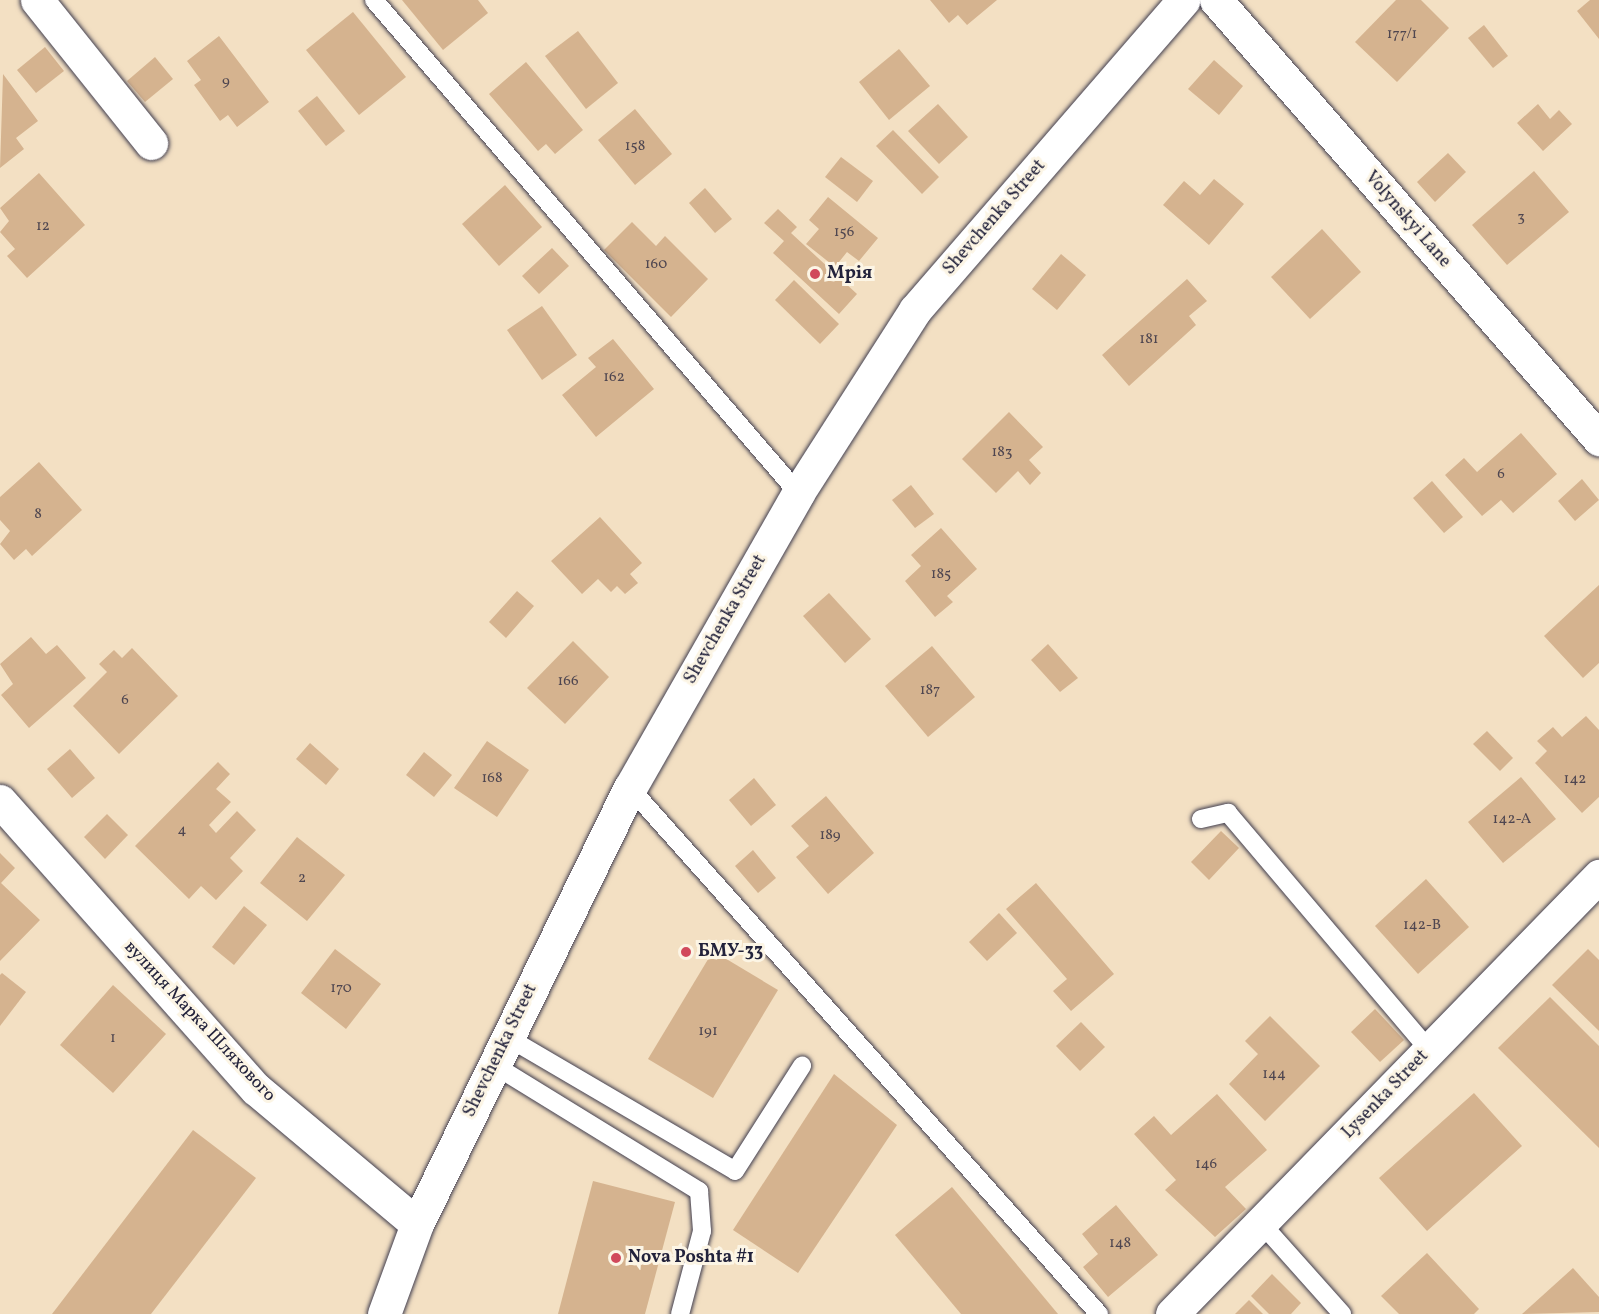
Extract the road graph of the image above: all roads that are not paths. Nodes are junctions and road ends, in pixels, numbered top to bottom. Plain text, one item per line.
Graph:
1 (37, 0) edge
2 (374, 0) edge
3 (1184, 0) edge
4 (1216, 0) edge
5 (151, 143) dead end
6 (1599, 439) edge
7 (798, 493) junction
8 (630, 788) junction
9 (0, 801) edge
10 (1201, 819) dead end
11 (1599, 876) edge
12 (1429, 1050) junction
13 (501, 1051) junction
14 (802, 1066) dead end
15 (1261, 1223) junction
16 (417, 1224) junction
17 (384, 1314) edge
18 (680, 1314) edge
19 (1099, 1314) edge
20 (1172, 1314) edge
21 (1342, 1314) edge

1 - 5 street
2 - 7 lane
3 - 7 street, Shevchenka Street
4 - 6 street, Volynskyi Lane
7 - 8 street, Shevchenka Street
8 - 13 street, Shevchenka Street
8 - 19 lane
9 - 16 street, вулиця Марка Шляхового
10 - 12 lane
11 - 12 street, Lysenka Street
12 - 15 street, Lysenka Street
13 - 14 lane
13 - 16 street, Shevchenka Street
13 - 18 lane
15 - 20 street, Lysenka Street
15 - 21 lane
16 - 17 street, Shevchenka Street

